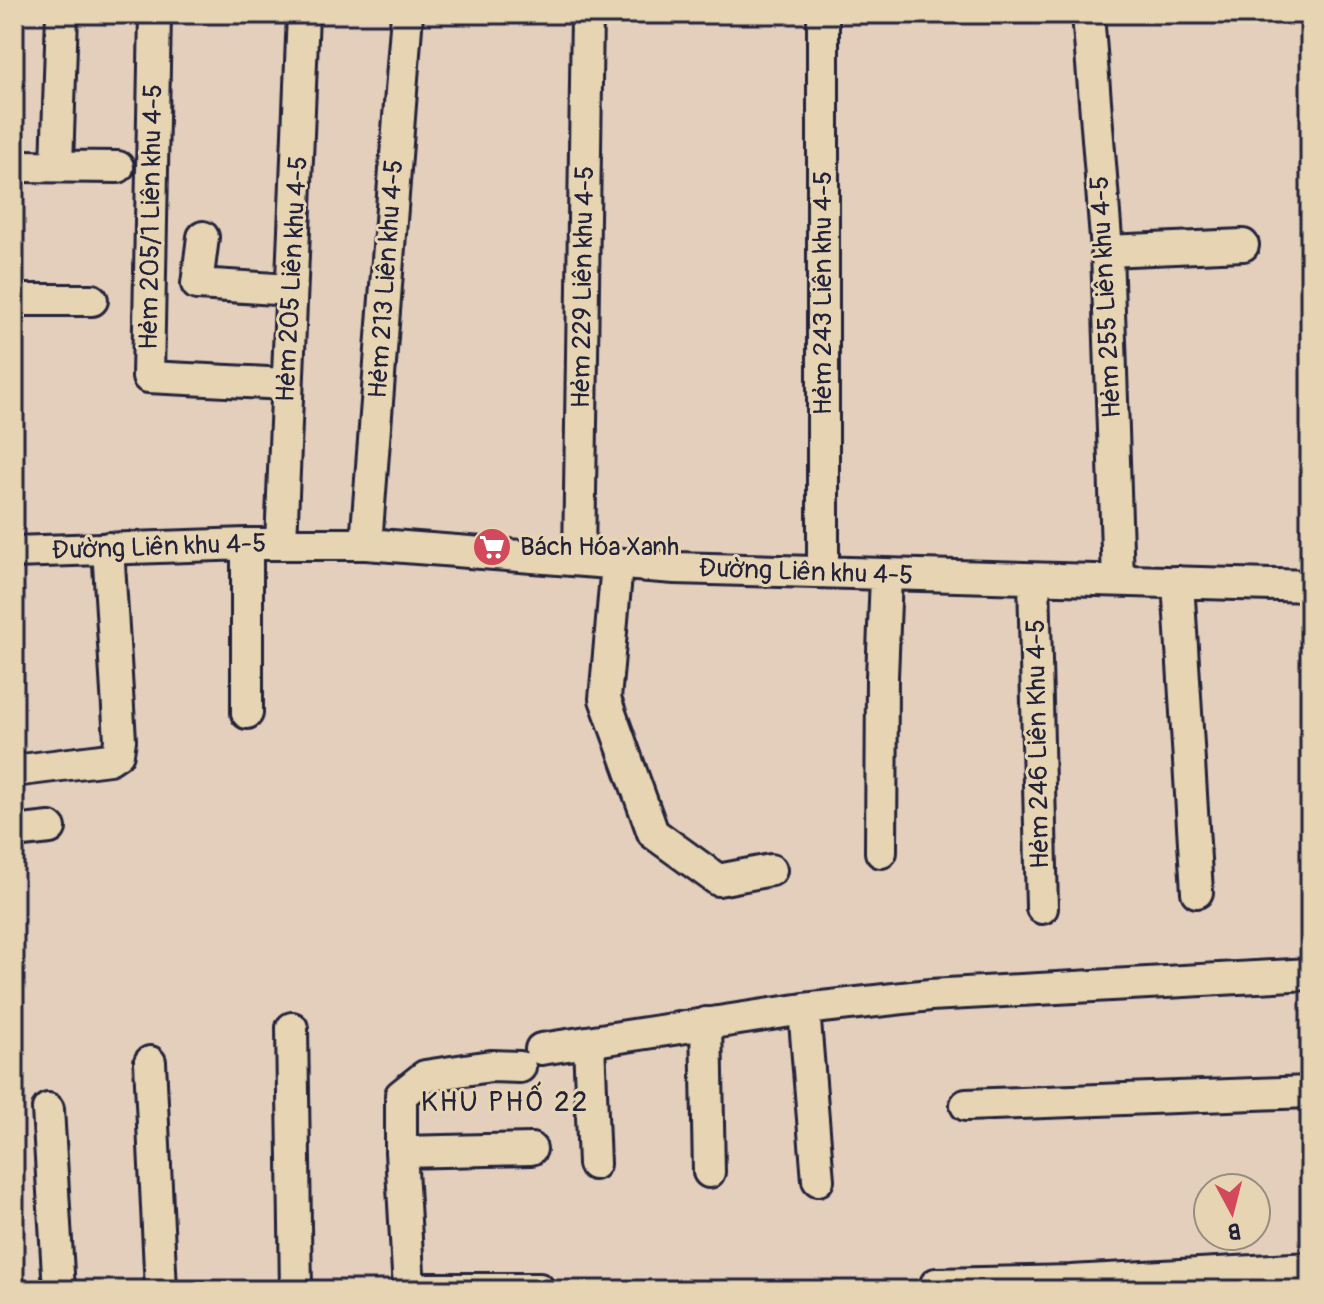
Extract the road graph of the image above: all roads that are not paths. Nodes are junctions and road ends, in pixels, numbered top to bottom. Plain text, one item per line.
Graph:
1 (62, 14) edge
2 (155, 14) edge
3 (303, 14) edge
4 (407, 14) edge
5 (587, 14) edge
6 (823, 14) edge
7 (1088, 14) edge
8 (14, 166) edge
9 (57, 166) junction
10 (118, 167) dead end
11 (203, 237) dead end
12 (1243, 245) dead end
13 (1107, 251) junction
14 (291, 290) junction
15 (14, 300) edge
16 (92, 300) dead end
17 (287, 384) junction
18 (281, 543) junction
19 (247, 544) junction
20 (366, 544) junction
21 (108, 548) junction
22 (14, 552) edge
23 (579, 560) junction
24 (617, 564) junction
25 (823, 572) junction
26 (886, 576) junction
27 (1034, 579) junction
28 (1118, 580) junction
29 (1178, 582) junction
30 (1310, 586) edge
31 (247, 713) dead end
32 (14, 771) edge
33 (50, 828) dead end
34 (14, 832) edge
35 (881, 852) dead end
36 (771, 870) dead end
37 (1197, 892) dead end
38 (1042, 908) dead end
39 (1310, 974) edge
40 (804, 1009) junction
41 (706, 1023) junction
42 (292, 1028) dead end
43 (589, 1043) junction
44 (150, 1062) dead end
45 (1310, 1092) edge
46 (966, 1105) dead end
47 (48, 1109) dead end
48 (531, 1149) dead end
49 (401, 1152) junction
50 (594, 1164) dead end
51 (709, 1172) dead end
52 (818, 1180) dead end
53 (1310, 1268) edge
54 (936, 1284) dead end
55 (1132, 1284) edge
56 (539, 1289) edge
57 (59, 1290) edge
58 (161, 1290) edge
59 (296, 1290) edge
60 (409, 1290) edge

1 - 9 street
2 - 17 street, Hẻm 205/1 Liên khu 4-5
3 - 14 street, Hẻm 205 Liên khu 4-5
4 - 20 street, Hẻm 213 Liên khu 4-5
5 - 23 street, Hẻm 229 Liên khu 4-5
6 - 25 street, Hẻm 243 Liên khu 4-5
7 - 13 street, Hẻm 255 Liên khu 4-5
8 - 9 street
9 - 10 street
11 - 14 street
12 - 13 street
13 - 28 street, Hẻm 255 Liên khu 4-5
14 - 17 street, Hẻm 205 Liên khu 4-5
15 - 16 street
17 - 18 street, Hẻm 205 Liên khu 4-5
18 - 19 street, Đường Liên khu 4-5
18 - 20 street, Đường Liên khu 4-5
19 - 21 street, Đường Liên khu 4-5
19 - 31 street
20 - 23 street, Đường Liên khu 4-5
21 - 22 street, Đường Liên khu 4-5
21 - 32 street
23 - 24 street, Đường Liên khu 4-5
24 - 25 street, Đường Liên khu 4-5
24 - 36 street
25 - 26 street, Đường Liên khu 4-5
26 - 27 street, Đường Liên khu 4-5
26 - 35 street
27 - 28 street, Đường Liên khu 4-5
27 - 38 street, Hẻm 246 Liên Khu 4-5
28 - 29 street, Đường Liên khu 4-5
29 - 30 street, Đường Liên khu 4-5
29 - 37 street
33 - 34 street
39 - 40 street
40 - 41 street
40 - 52 street
41 - 43 street
41 - 51 street
42 - 59 street
43 - 49 street
43 - 50 street
44 - 58 street
45 - 46 street
47 - 57 street
48 - 49 street
49 - 60 street
53 - 55 street
54 - 55 street
56 - 60 street

